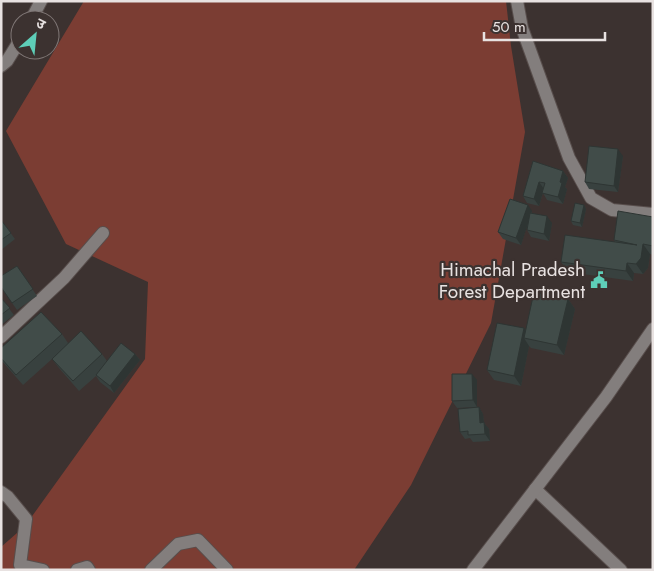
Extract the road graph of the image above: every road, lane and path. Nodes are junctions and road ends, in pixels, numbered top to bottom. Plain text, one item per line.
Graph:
1 (517, 1) edge
2 (10, 56) edge
3 (1, 66) edge
4 (653, 214) edge
5 (103, 234) dead end
6 (653, 329) edge
7 (1, 337) edge
8 (535, 489) junction
9 (1, 492) edge
10 (43, 570) edge
11 (77, 570) edge
12 (89, 570) edge
13 (151, 570) edge
14 (227, 570) edge
15 (474, 570) edge
16 (621, 570) edge

1 - 4 street
2 - 3 street
5 - 7 street
6 - 8 street
8 - 15 street
8 - 16 street
9 - 10 street
11 - 12 street
13 - 14 street

